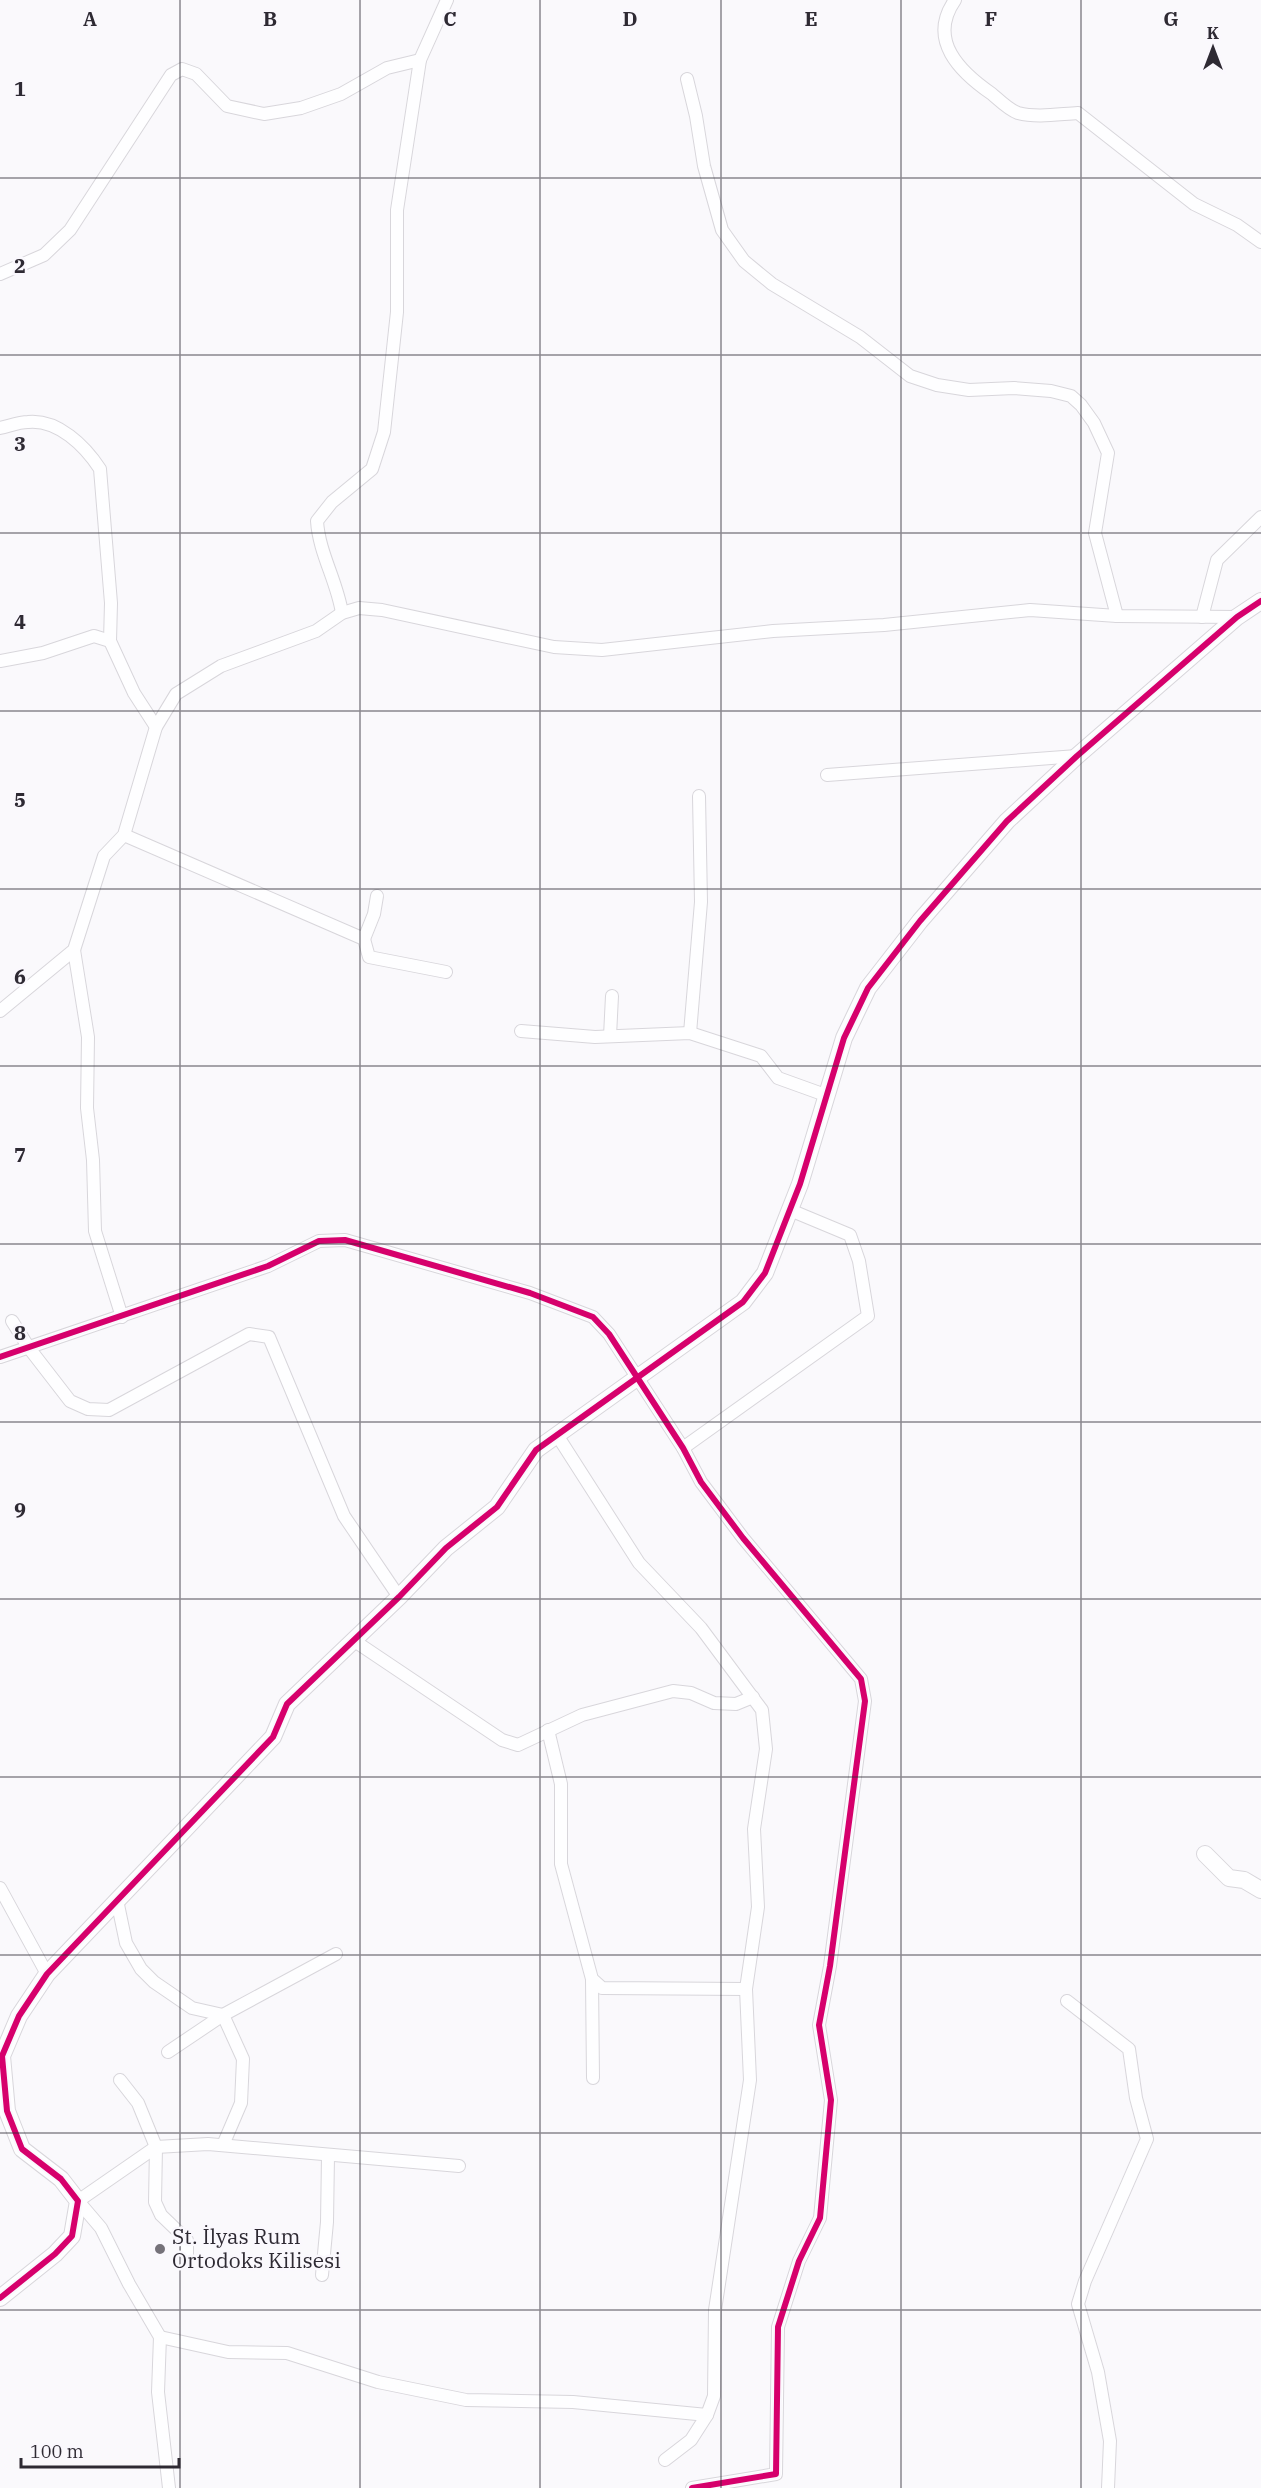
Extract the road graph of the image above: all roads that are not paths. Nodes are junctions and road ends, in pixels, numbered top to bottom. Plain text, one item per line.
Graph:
1 (447, 0) edge
2 (955, 0) edge
3 (420, 60) junction
4 (687, 79) dead end
5 (1261, 242) edge
6 (0, 274) edge
7 (0, 428) edge
8 (1261, 517) edge
9 (1261, 601) edge
10 (342, 613) junction
11 (1117, 616) junction
12 (1202, 616) junction
13 (1237, 617) junction
14 (110, 641) junction
15 (0, 661) edge
16 (156, 727) junction
17 (1077, 756) junction
18 (827, 775) dead end
19 (699, 796) dead end
20 (124, 835) junction
21 (377, 896) dead end
22 (364, 939) junction
23 (74, 950) junction
24 (446, 972) dead end
25 (612, 996) dead end
26 (0, 1011) edge
27 (521, 1031) dead end
28 (690, 1033) junction
29 (610, 1036) junction
30 (828, 1096) junction
31 (790, 1210) junction
32 (122, 1317) junction
33 (12, 1321) dead end
34 (29, 1348) junction
35 (0, 1357) edge
36 (637, 1379) junction
37 (557, 1435) junction
38 (683, 1448) junction
39 (399, 1597) junction
40 (353, 1640) junction
41 (753, 1697) junction
42 (548, 1730) junction
43 (1205, 1854) dead end
44 (1261, 1890) edge
45 (1, 1892) edge
46 (117, 1900) junction
47 (336, 1954) dead end
48 (47, 1974) junction
49 (592, 1979) junction
50 (746, 1989) junction
51 (1067, 2001) dead end
52 (223, 2015) junction
53 (168, 2052) dead end
54 (593, 2078) dead end
55 (120, 2080) dead end
56 (3, 2106) edge
57 (223, 2145) junction
58 (156, 2146) junction
59 (328, 2156) junction
60 (459, 2166) dead end
61 (78, 2201) junction
62 (187, 2254) dead end
63 (322, 2275) dead end
64 (0, 2298) edge
65 (160, 2337) junction
66 (707, 2415) junction
67 (665, 2460) dead end
68 (169, 2488) edge
69 (692, 2488) edge
70 (1108, 2488) edge

1 - 3 street
2 - 5 street
3 - 6 street
3 - 10 street
4 - 11 street
7 - 14 street
8 - 12 street
9 - 13 street
10 - 11 street
10 - 16 street
11 - 12 street
12 - 13 street
13 - 17 street
14 - 15 street
14 - 16 street
16 - 20 street
17 - 18 street
17 - 30 street
19 - 28 street
20 - 22 street
20 - 23 street
21 - 22 street
22 - 24 street
23 - 26 street
23 - 32 street
25 - 29 street
27 - 29 street
28 - 29 street
28 - 30 street
30 - 31 street
31 - 36 street
31 - 38 street
32 - 34 street
32 - 36 street
33 - 34 street
34 - 35 street
34 - 39 street
36 - 37 street
36 - 38 street
37 - 39 street
37 - 41 street
38 - 69 street
39 - 40 street
40 - 42 street
40 - 46 street
41 - 42 street
41 - 50 street
42 - 49 street
43 - 44 street
45 - 48 street
46 - 48 street
46 - 52 street
47 - 52 street
48 - 56 street
49 - 50 street
49 - 54 street
50 - 66 street
51 - 70 street
52 - 53 street
52 - 57 street
55 - 58 street
56 - 61 street
57 - 58 street
57 - 59 street
58 - 61 street
58 - 62 street
59 - 60 street
59 - 63 street
61 - 64 street
61 - 65 street
65 - 66 street
65 - 68 street
66 - 67 street

